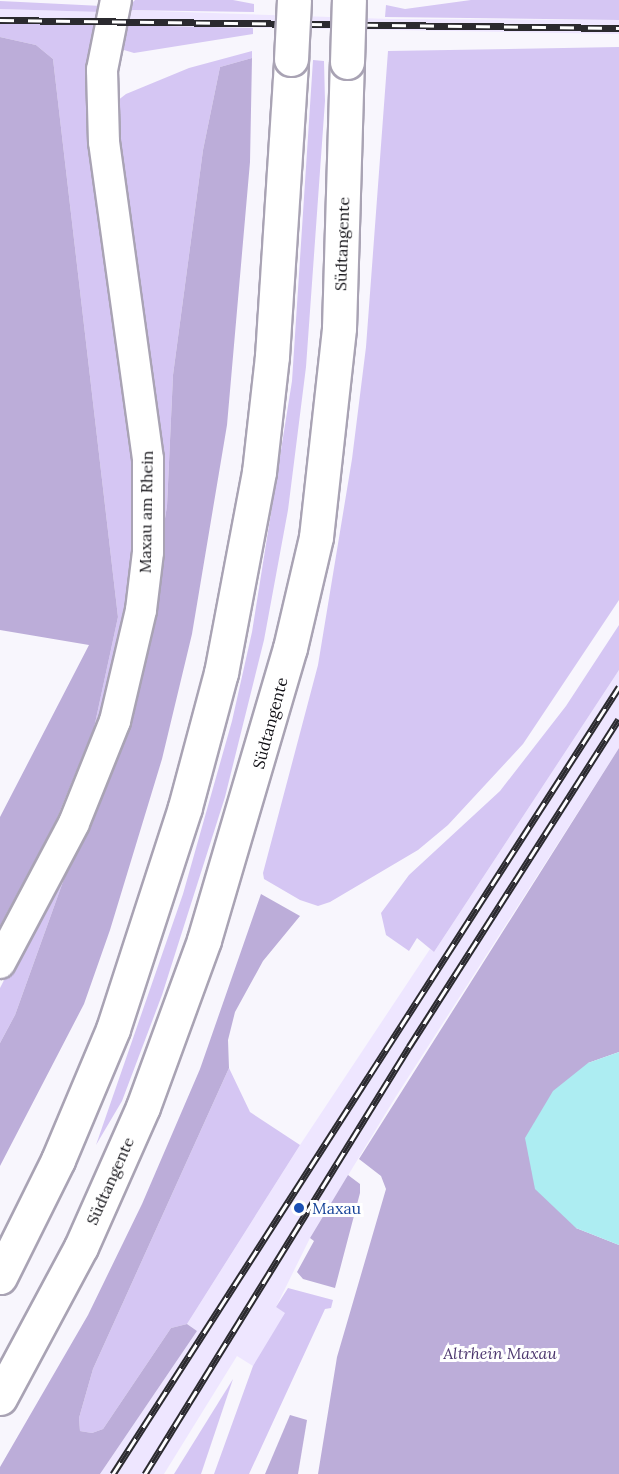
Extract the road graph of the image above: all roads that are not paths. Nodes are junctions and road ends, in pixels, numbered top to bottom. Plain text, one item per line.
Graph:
1 (116, 0) edge
2 (294, 0) edge
3 (349, 0) edge
4 (0, 963) edge
5 (0, 1277) edge
6 (0, 1398) edge

1 - 4 street, Maxau am Rhein
2 - 5 highway, bridge
3 - 6 highway, Südtangente, bridge

